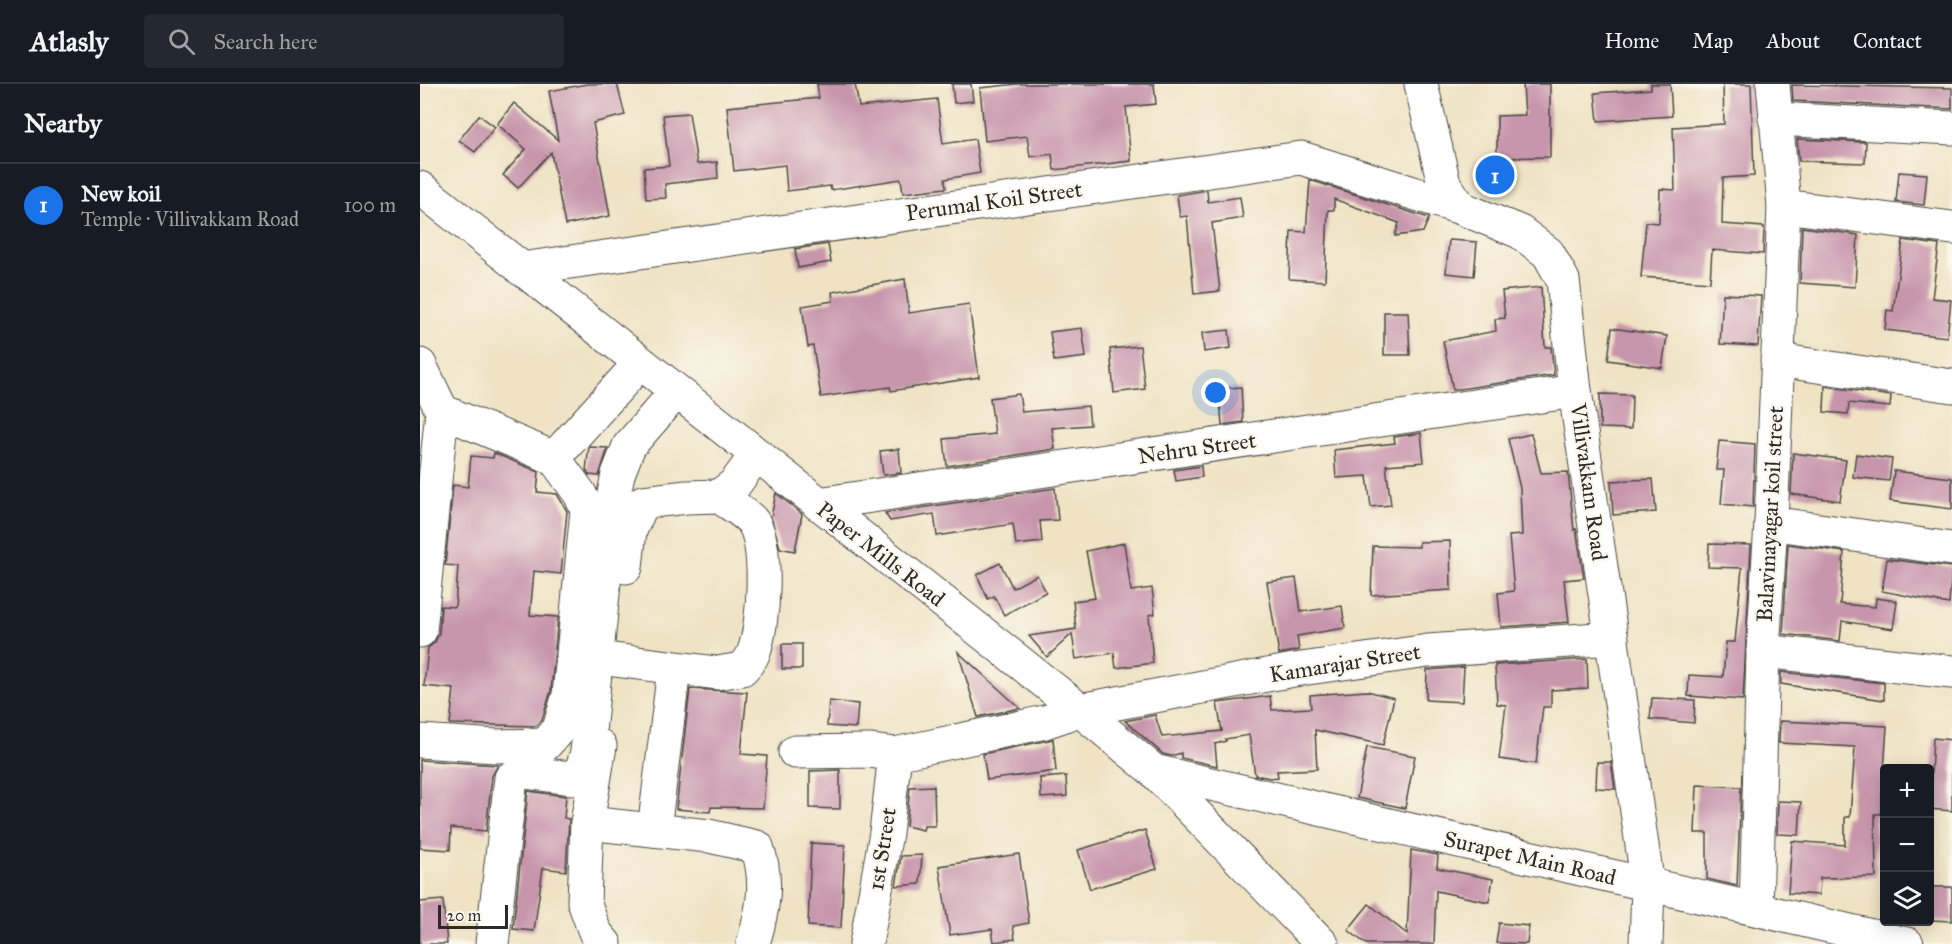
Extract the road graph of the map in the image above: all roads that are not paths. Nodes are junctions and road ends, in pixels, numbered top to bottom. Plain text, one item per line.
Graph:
1 (1421, 84) edge
2 (1773, 84) edge
3 (1775, 119) junction
4 (1952, 128) edge
5 (420, 188) edge
6 (1784, 206) junction
7 (1461, 208) junction
8 (1952, 228) edge
9 (521, 269) junction
10 (1777, 360) junction
11 (640, 363) junction
12 (420, 365) edge
13 (1952, 386) edge
14 (1575, 391) junction
15 (676, 392) junction
16 (442, 411) junction
17 (756, 455) junction
18 (554, 458) junction
19 (719, 496) junction
20 (818, 504) junction
21 (1771, 523) junction
22 (1952, 549) edge
23 (420, 631) edge
24 (1612, 638) junction
25 (1762, 651) junction
26 (614, 660) junction
27 (674, 669) junction
28 (1952, 672) edge
29 (1080, 710) junction
30 (420, 741) edge
31 (795, 752) dead end
32 (895, 754) junction
33 (1154, 771) junction
34 (587, 823) junction
35 (654, 830) junction
36 (1648, 886) junction
37 (1756, 909) junction
38 (492, 944) edge
39 (605, 944) edge
40 (753, 944) edge
41 (866, 944) edge
42 (1322, 944) edge
43 (1646, 944) edge
44 (1907, 944) edge

1 - 7 street
2 - 3 street, Balavinayagar koil street
3 - 4 street
3 - 6 street, Balavinayagar koil street
5 - 9 street, Paper Mills Road
6 - 8 street
6 - 10 street, Balavinayagar koil street
7 - 9 street, Perumal Koil Street
7 - 14 street, Villivakkam Road
9 - 11 street, Paper Mills Road
10 - 13 street
10 - 21 street, Balavinayagar koil street
11 - 15 street, Paper Mills Road
11 - 18 street
12 - 16 street
14 - 20 street, Nehru Street
14 - 24 street, Villivakkam Road
15 - 17 street, Paper Mills Road
15 - 38 street
16 - 18 street
16 - 23 street
17 - 19 street
17 - 20 street, Paper Mills Road
18 - 30 street
19 - 26 street
19 - 27 street
20 - 29 street, Paper Mills Road
21 - 22 street
21 - 25 street, Balavinayagar koil street
24 - 29 street, Kamarajar Street
24 - 36 street, Villivakkam Road
25 - 28 street
25 - 37 street, Balavinayagar koil street
26 - 27 street
26 - 34 street
27 - 35 street
29 - 32 street, Kamarajar Street
29 - 33 street, Paper Mills Road
31 - 32 street, Kamarajar Street
32 - 41 street, 1st Street
33 - 36 street, Surapet Main Road
33 - 42 street, Paper Mills Road
34 - 35 street
34 - 39 street
35 - 40 street
36 - 37 street, Surapet Main Road
36 - 43 street, Villivakkam Road
37 - 44 street, Surapet Main Road

